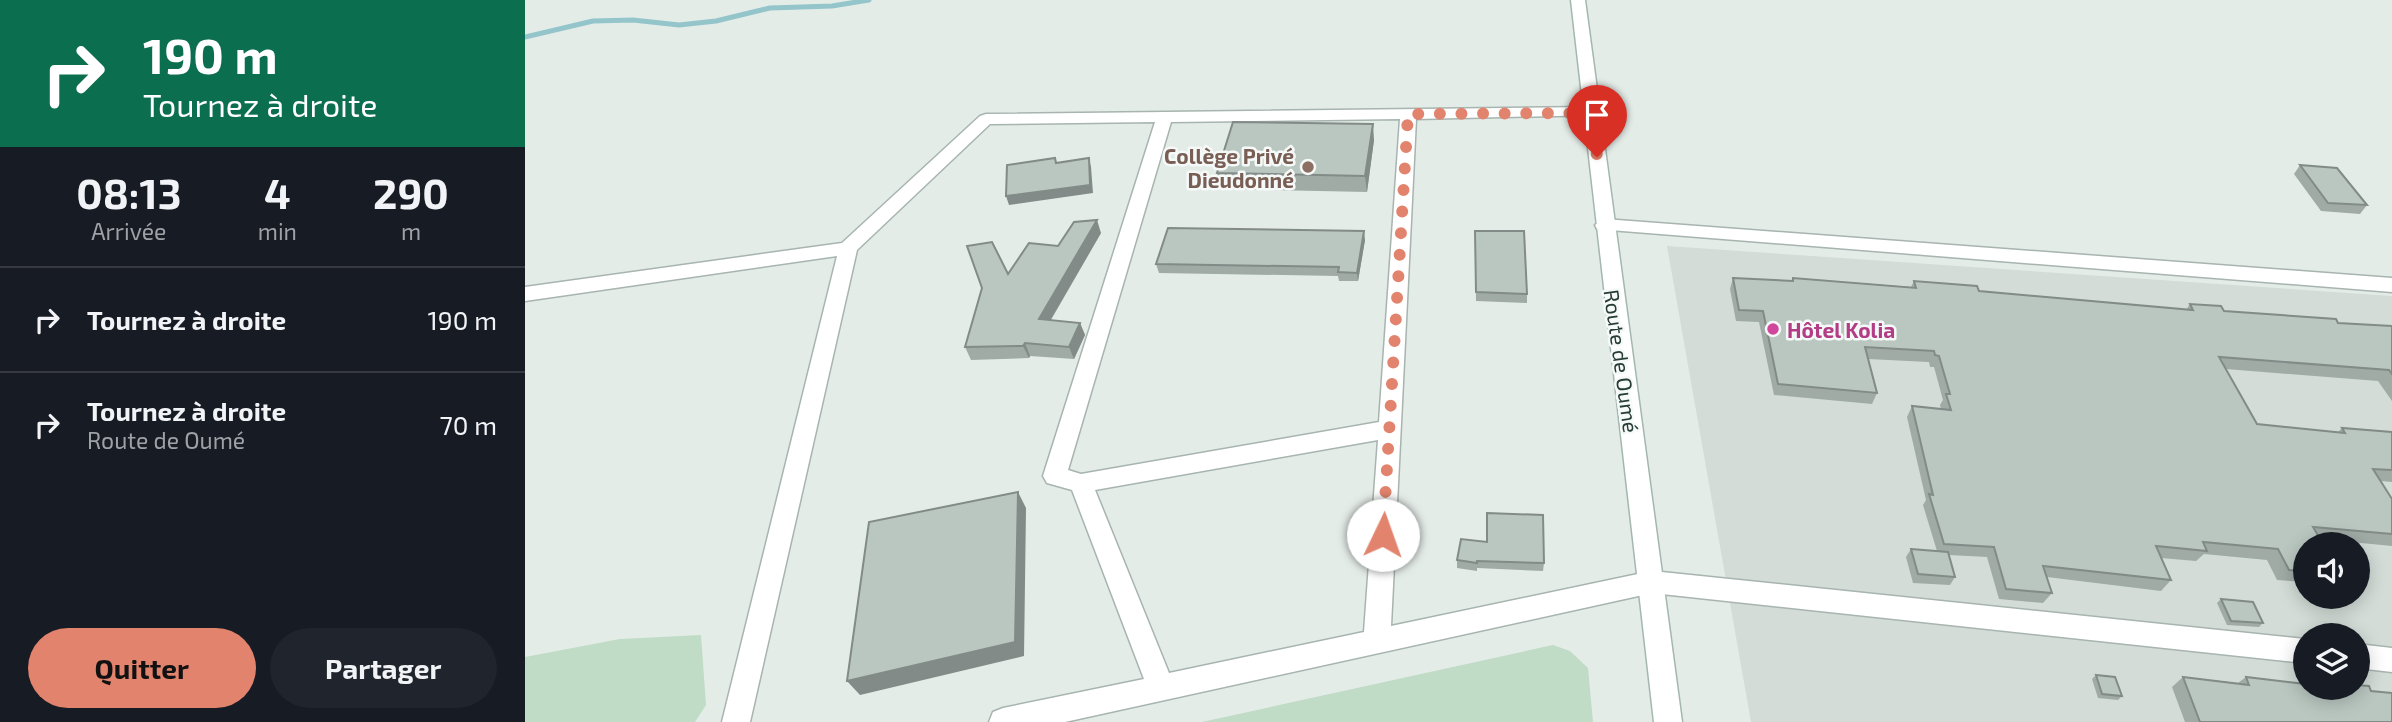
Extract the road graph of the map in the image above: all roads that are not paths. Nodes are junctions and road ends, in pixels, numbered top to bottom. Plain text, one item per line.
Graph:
1 (1578, 0) edge
2 (1593, 113) junction
3 (1408, 114) junction
4 (1165, 116) junction
5 (1604, 225) junction
6 (848, 248) junction
7 (2392, 285) edge
8 (525, 293) edge
9 (1389, 429) junction
10 (1081, 483) junction
11 (1652, 582) junction
12 (1377, 641) junction
13 (2293, 650) edge
14 (2370, 657) edge
15 (2392, 660) edge
16 (1161, 687) junction
17 (736, 722) edge
18 (1003, 722) edge
19 (1668, 722) edge

1 - 2 street, Route de Oumé
2 - 3 street
2 - 5 street, Route de Oumé
3 - 4 street
3 - 9 street
4 - 6 street
4 - 10 street
5 - 7 street
5 - 11 street, Route de Oumé
6 - 8 street
6 - 17 street
9 - 10 street
9 - 12 street
10 - 16 street
11 - 12 street
11 - 13 street
11 - 19 street, Route de Oumé
12 - 16 street
14 - 15 street
16 - 18 street

